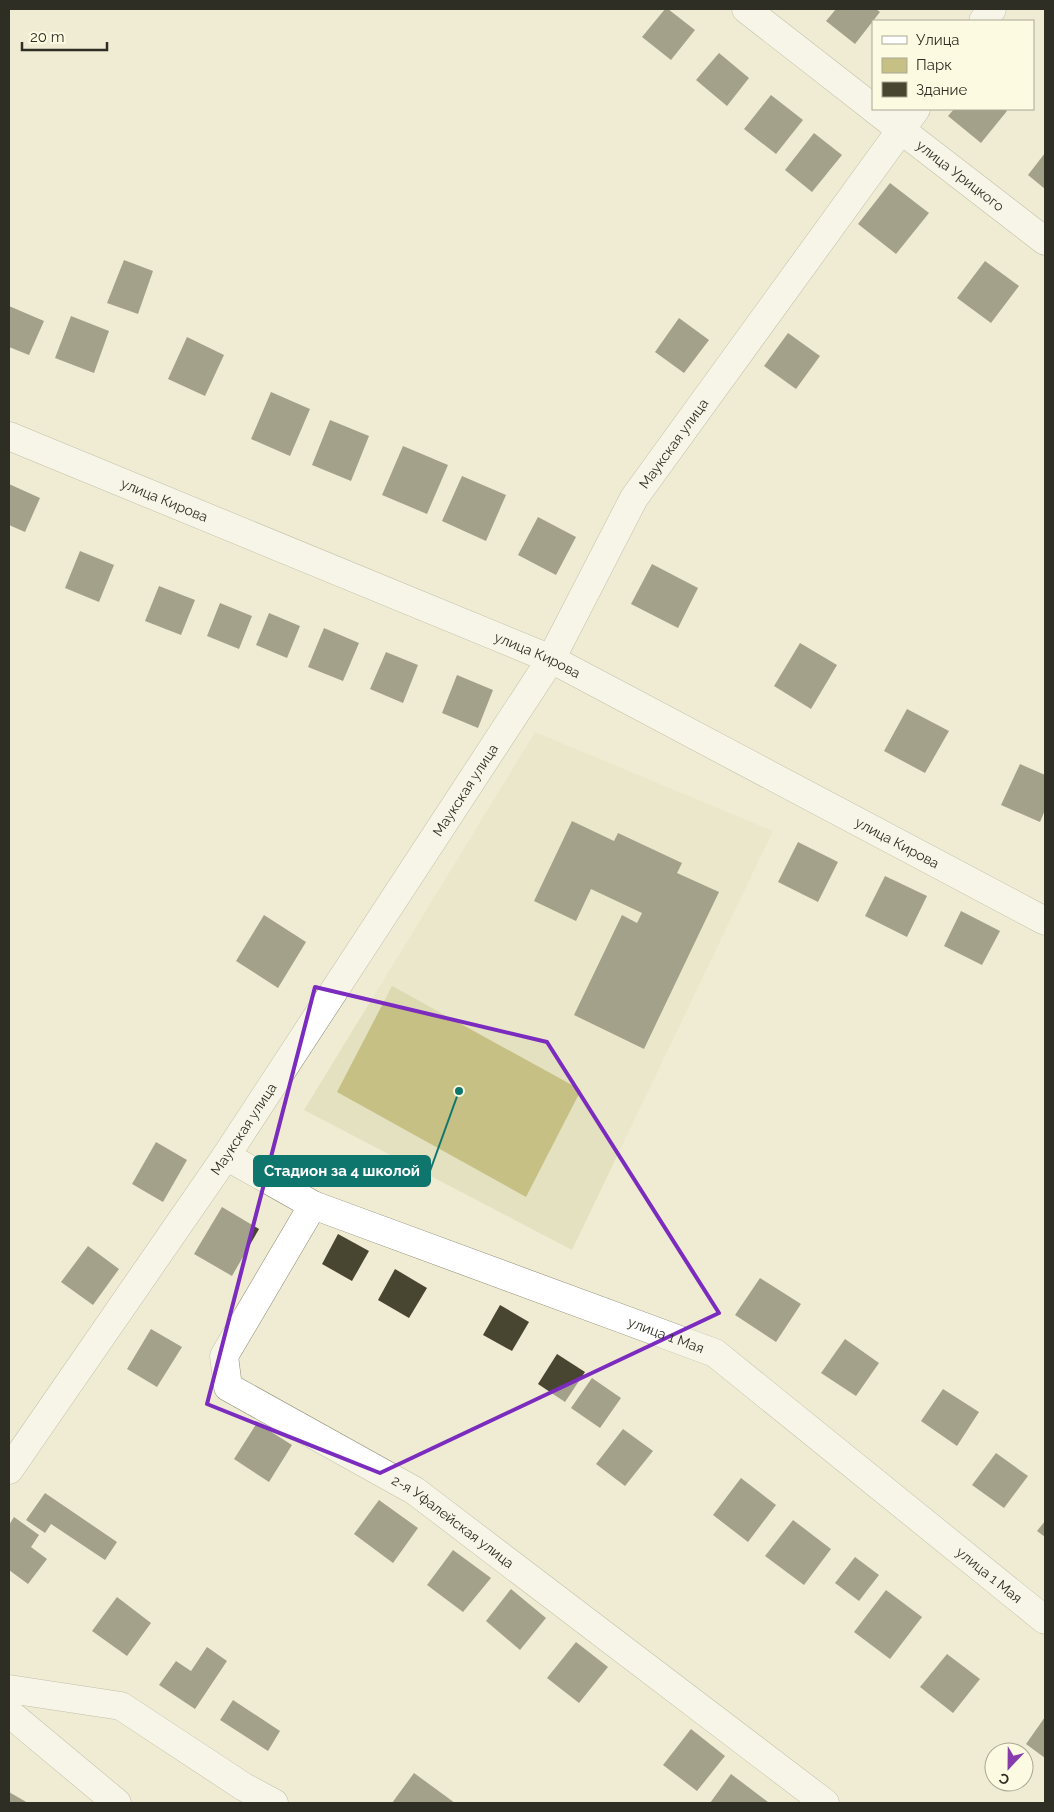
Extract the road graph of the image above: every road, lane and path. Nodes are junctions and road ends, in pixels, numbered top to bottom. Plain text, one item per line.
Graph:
1 (746, 9) edge
2 (992, 9) edge
3 (984, 20) edge
4 (872, 107) edge
5 (879, 110) edge
6 (908, 119) edge
7 (1045, 242) edge
8 (9, 436) edge
9 (551, 659) junction
10 (1045, 921) edge
11 (226, 1156) junction
12 (312, 1206) junction
13 (9, 1470) edge
14 (1045, 1620) edge
15 (9, 1688) edge
16 (9, 1713) edge
17 (117, 1803) edge
18 (274, 1803) edge
19 (825, 1803) edge

1 - 4 street, улица Урицкого
2 - 3 street
5 - 6 street, улица Урицкого
6 - 7 street, улица Урицкого
6 - 9 street, Маукская улица
8 - 9 street, улица Кирова
9 - 10 street, улица Кирова
9 - 11 street, Маукская улица
11 - 12 street, улица 1 Мая
11 - 13 street, Маукская улица
12 - 14 street, улица 1 Мая
12 - 19 street, 2-я Уфалейская улица
15 - 18 street
16 - 17 street

